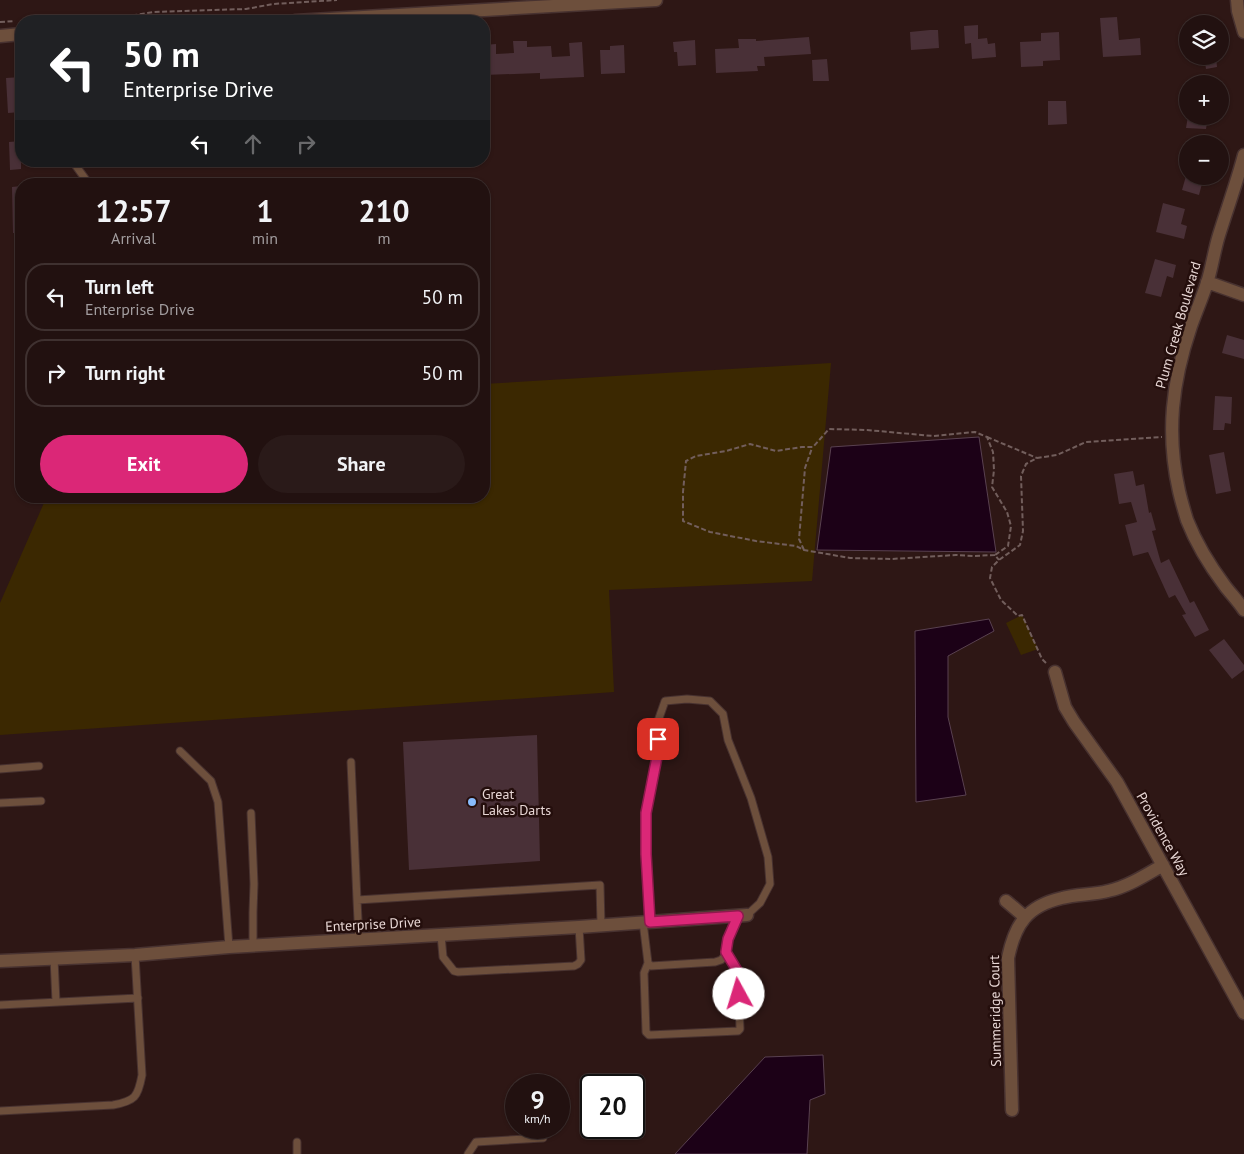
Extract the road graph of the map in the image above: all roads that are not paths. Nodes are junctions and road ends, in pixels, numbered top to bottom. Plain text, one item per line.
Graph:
1 (656, 0) edge
2 (1237, 0) edge
3 (398, 15) edge
4 (1244, 32) edge
5 (15, 35) edge
6 (0, 36) edge
7 (1244, 155) edge
8 (77, 167) edge
9 (85, 178) edge
10 (1207, 282) junction
11 (1244, 295) edge
12 (1243, 606) edge
13 (1055, 672) road end
14 (180, 751) dead end
15 (351, 762) dead end
16 (39, 766) dead end
17 (0, 769) edge
18 (41, 801) dead end
19 (0, 803) edge
20 (251, 814) dead end
21 (1163, 866) junction
22 (357, 900) junction
23 (1006, 902) dead end
24 (742, 915) junction
25 (1025, 917) junction
26 (647, 922) junction
27 (601, 925) junction
28 (579, 927) junction
29 (441, 935) junction
30 (359, 940) junction
31 (253, 946) junction
32 (229, 947) junction
33 (726, 952) junction
34 (135, 955) junction
35 (54, 958) junction
36 (0, 961) edge
37 (648, 963) junction
38 (138, 998) junction
39 (56, 1002) junction
40 (0, 1005) edge
41 (1244, 1013) edge
42 (1012, 1110) dead end
43 (0, 1111) edge
44 (526, 1139) edge
45 (297, 1142) dead end
46 (297, 1154) edge
47 (468, 1154) edge

1 - 3 street
2 - 4 street
5 - 6 street
7 - 10 street, Plum Creek Boulevard
8 - 9 lane
10 - 11 street
10 - 12 street, Plum Creek Boulevard
13 - 21 street, Providence Way
14 - 32 lane
15 - 22 lane
16 - 17 lane
18 - 19 lane
20 - 31 lane
21 - 25 street, Summeridge Court
21 - 41 street, Providence Way
22 - 27 lane
22 - 30 lane
23 - 25 street
24 - 26 street, Enterprise Drive
24 - 26 lane
24 - 33 lane
25 - 42 street, Summeridge Court
26 - 27 street, Enterprise Drive
26 - 37 lane
27 - 28 street, Enterprise Drive
28 - 29 street, Enterprise Drive
28 - 29 lane
29 - 30 street, Enterprise Drive
30 - 31 street, Enterprise Drive
31 - 32 street, Enterprise Drive
32 - 34 street, Enterprise Drive
33 - 37 lane
33 - 37 lane
34 - 35 street, Enterprise Drive
34 - 38 lane
35 - 36 street, Enterprise Drive
35 - 39 lane
38 - 39 lane
38 - 43 lane
39 - 40 lane
44 - 47 lane
45 - 46 lane

